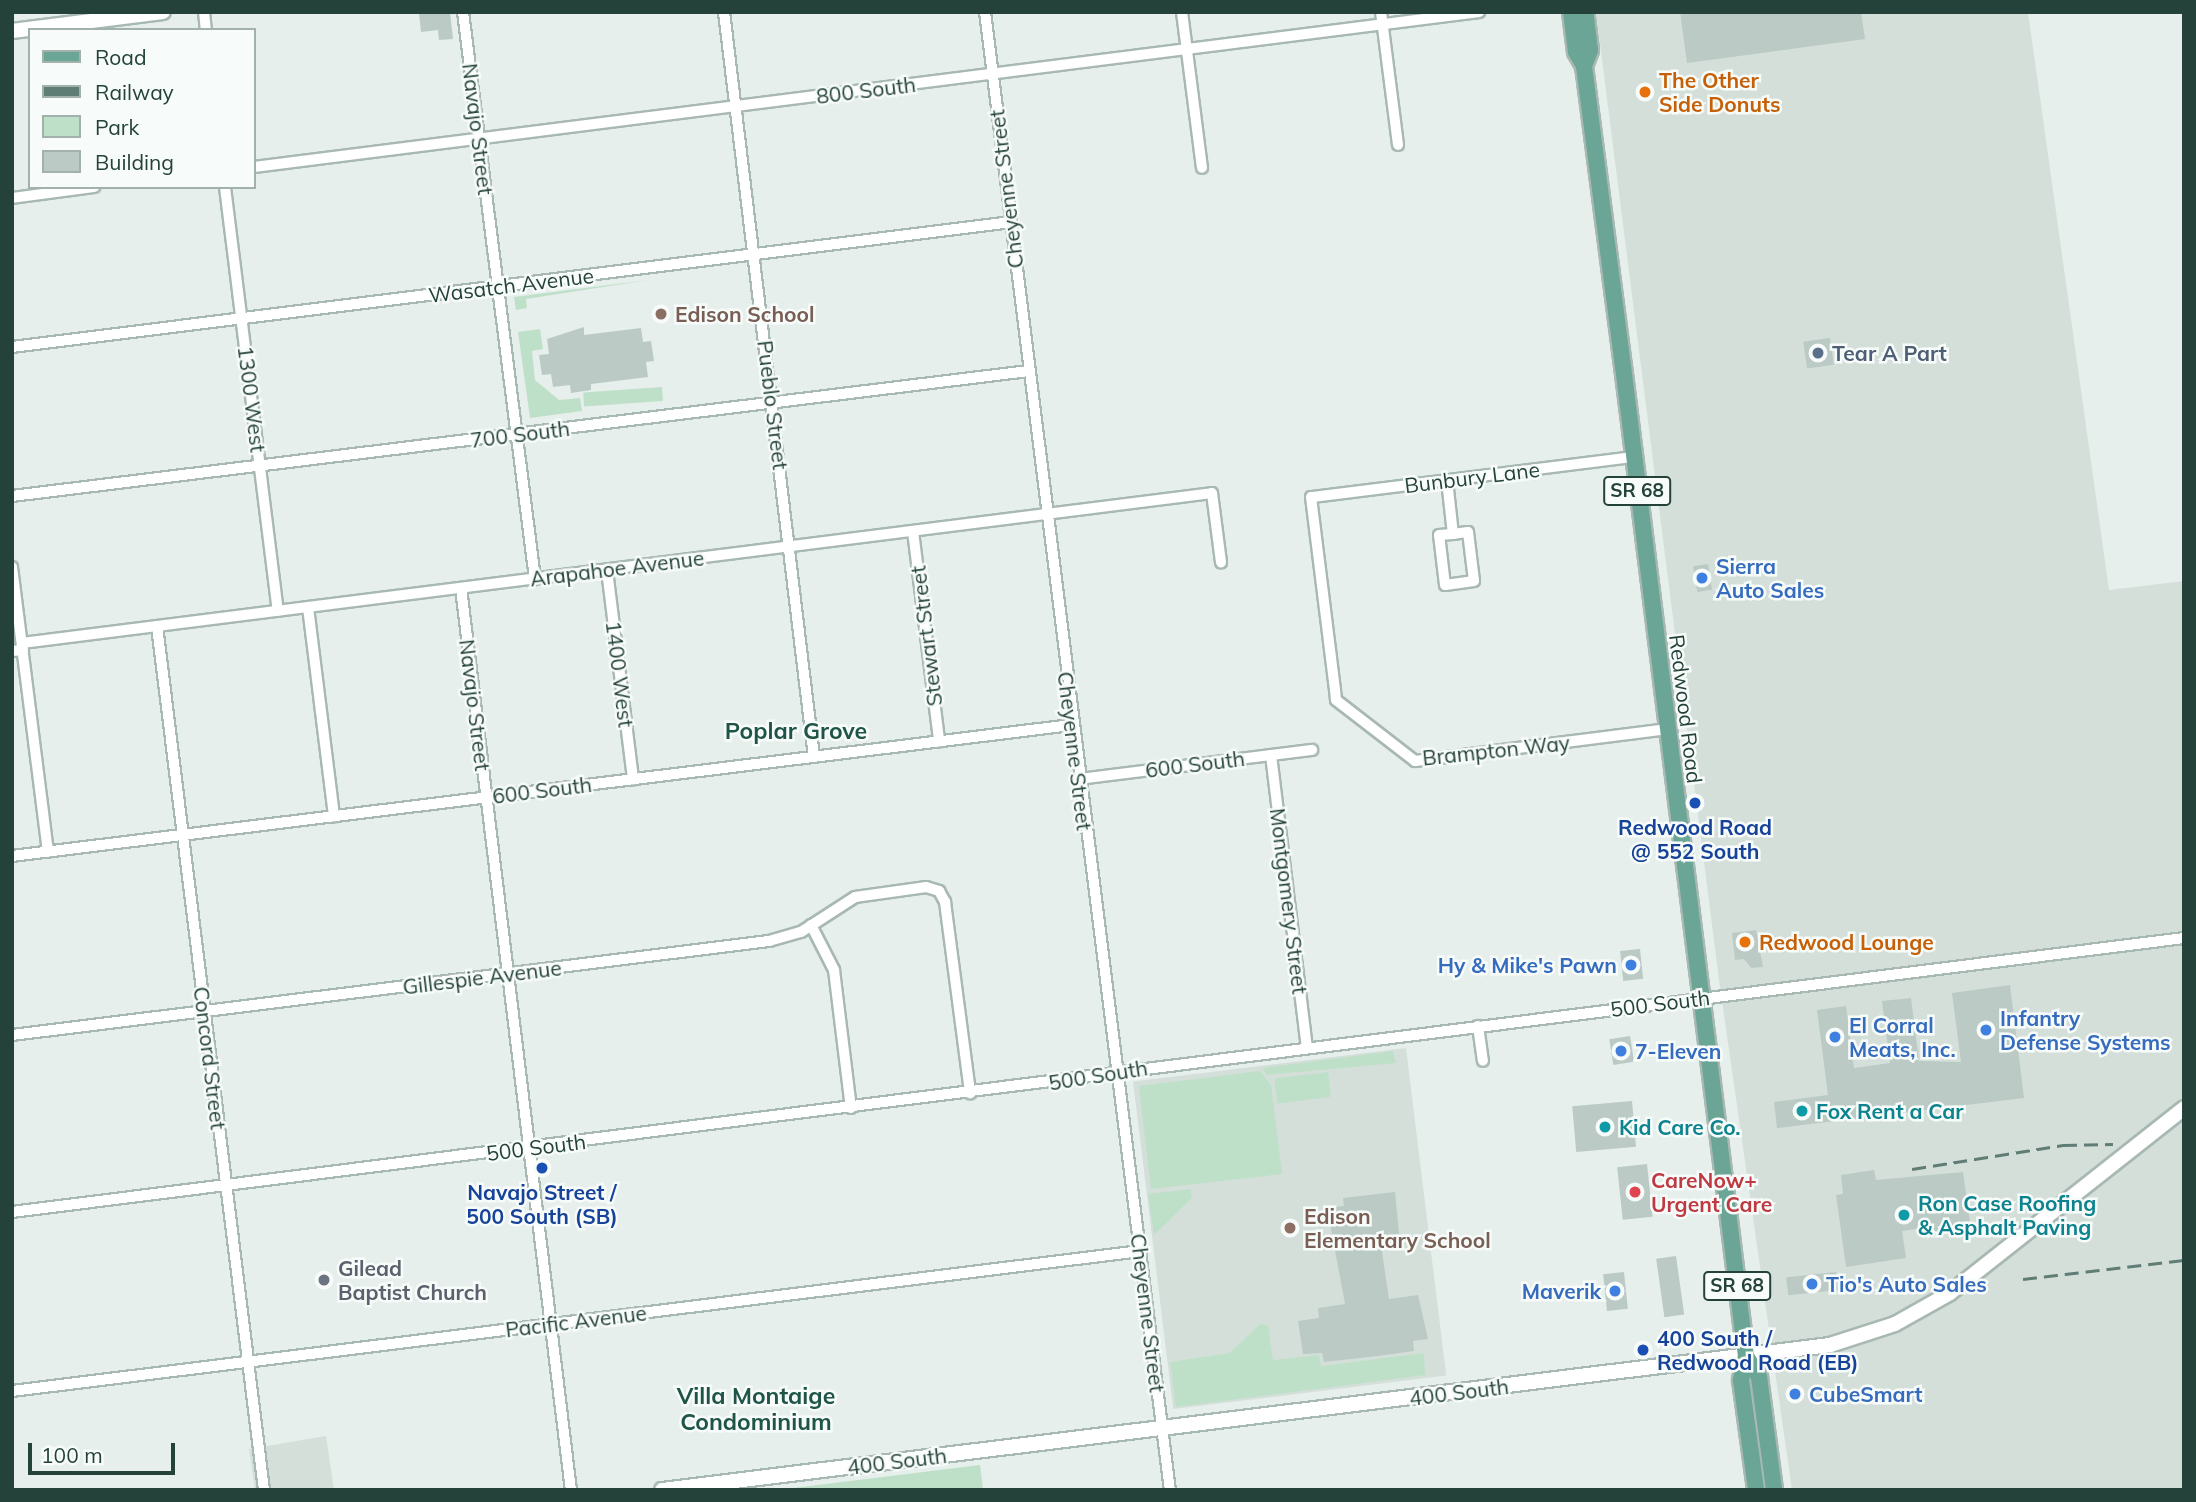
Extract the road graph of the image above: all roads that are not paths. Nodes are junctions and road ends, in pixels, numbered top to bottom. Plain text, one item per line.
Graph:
1 (163, 12) edge
2 (463, 12) edge
3 (724, 12) edge
4 (985, 12) edge
5 (1182, 12) edge
6 (1381, 12) edge
7 (1479, 12) edge
8 (1571, 12) edge
9 (1585, 12) edge
10 (134, 14) edge
11 (1383, 24) junction
12 (34, 28) edge
13 (1187, 49) junction
14 (1584, 66) junction
15 (992, 74) junction
16 (736, 106) junction
17 (479, 139) junction
18 (1398, 145) dead end
19 (256, 167) edge
20 (1202, 168) dead end
21 (79, 189) edge
22 (225, 189) edge
23 (12, 198) edge
24 (1010, 222) junction
25 (754, 254) junction
26 (498, 286) junction
27 (242, 318) junction
28 (12, 348) edge
29 (1029, 371) junction
30 (773, 403) junction
31 (517, 434) junction
32 (1633, 457) junction
33 (260, 466) junction
34 (1447, 480) junction
35 (12, 496) edge
36 (1311, 498) joint
37 (1046, 514) junction
38 (913, 531) junction
39 (1453, 534) junction
40 (790, 547) junction
41 (1221, 562) dead end
42 (12, 567) edge
43 (607, 570) junction
44 (535, 579) junction
45 (461, 588) junction
46 (308, 607) junction
47 (278, 611) junction
48 (157, 626) junction
49 (19, 648) edge
50 (1072, 725) junction
51 (1668, 729) junction
52 (939, 741) junction
53 (1312, 750) dead end
54 (1271, 755) junction
55 (814, 757) junction
56 (633, 779) junction
57 (1079, 779) junction
58 (486, 797) junction
59 (334, 816) junction
60 (183, 835) junction
61 (48, 852) junction
62 (12, 856) edge
63 (811, 925) junction
64 (2184, 938) edge
65 (507, 974) junction
66 (1702, 998) junction
67 (205, 1011) junction
68 (1478, 1026) junction
69 (12, 1035) edge
70 (1307, 1047) junction
71 (1483, 1061) dead end
72 (1117, 1072) junction
73 (970, 1093) junction
74 (851, 1108) junction
75 (2184, 1108) edge
76 (530, 1148) junction
77 (226, 1185) junction
78 (12, 1212) edge
79 (1140, 1251) junction
80 (551, 1324) junction
81 (1746, 1356) junction
82 (248, 1361) junction
83 (12, 1391) edge
84 (1162, 1428) junction
85 (264, 1490) edge
86 (571, 1490) edge
87 (662, 1490) edge
88 (1170, 1490) edge
89 (1756, 1490) edge
90 (1774, 1490) edge

1 - 10 main road
2 - 17 street, Navajo Street
3 - 16 street, Pueblo Street
4 - 15 street, Cheyenne Street
5 - 13 street
6 - 11 street
7 - 11 street, 800 South
8 - 14 main road, Redwood Road / SR 68
9 - 14 main road, Redwood Road / SR 68
10 - 12 main road
11 - 13 street, 800 South
11 - 18 street
13 - 15 street, 800 South
13 - 20 street
14 - 32 main road, Redwood Road / SR 68
15 - 16 street, 800 South
15 - 24 street, Cheyenne Street
16 - 17 street, 800 South
16 - 25 street, Pueblo Street
17 - 19 street, 800 South
17 - 26 street, Navajo Street
21 - 23 street
22 - 27 street, 1300 West
24 - 25 street, Wasatch Avenue
24 - 29 street, Cheyenne Street
25 - 26 street, Wasatch Avenue
25 - 30 street, Pueblo Street
26 - 27 street, Wasatch Avenue
26 - 31 street, Navajo Street
27 - 28 street, Wasatch Avenue
27 - 33 street, 1300 West
29 - 30 street, 700 South
29 - 37 street, Cheyenne Street
30 - 31 street, 700 South
30 - 40 street, Pueblo Street
31 - 33 street, 700 South
31 - 44 street, Navajo Street
32 - 34 street, Bunbury Lane
32 - 51 main road, Redwood Road / SR 68
33 - 35 street, 700 South
33 - 47 street, 1300 West
34 - 36 street, Bunbury Lane
34 - 39 street
36 - 51 street, Brampton Way
37 - 38 street, Arapahoe Avenue
37 - 41 street, Arapahoe Avenue
37 - 50 street, Cheyenne Street
38 - 40 street, Arapahoe Avenue
38 - 52 street, Stewart Street
39 - 39 street
40 - 43 street, Arapahoe Avenue
40 - 55 street, Pueblo Street
42 - 49 street
43 - 44 street, Arapahoe Avenue
43 - 56 street, 1400 West
44 - 45 street, Arapahoe Avenue
45 - 46 street, Arapahoe Avenue
45 - 58 street, Navajo Street
46 - 47 street, Arapahoe Avenue
46 - 59 street
47 - 48 street, Arapahoe Avenue
48 - 49 street, Arapahoe Avenue
48 - 60 street, Concord Street
49 - 61 street
50 - 52 street, 600 South
50 - 57 street, Cheyenne Street
51 - 66 main road, Redwood Road / SR 68
52 - 55 street, 600 South
53 - 54 street, 600 South
54 - 57 street, 600 South
54 - 70 street, Montgomery Street
55 - 56 street, 600 South
56 - 58 street, 600 South
57 - 72 street, Cheyenne Street
58 - 59 street, 600 South
58 - 65 street, Navajo Street
59 - 60 street, 600 South
60 - 61 street, 600 South
60 - 67 street, Concord Street
61 - 62 street, 600 South
63 - 65 street, Gillespie Avenue
63 - 73 street, Gillespie Avenue
63 - 74 street
64 - 66 street, 500 South
65 - 67 street, Gillespie Avenue
65 - 76 street, Navajo Street
66 - 68 street, 500 South
66 - 81 main road, Redwood Road / SR 68
67 - 69 street, Gillespie Avenue
67 - 77 street, Concord Street
68 - 70 street, 500 South
68 - 71 street
70 - 72 street, 500 South
72 - 73 street, 500 South
72 - 79 street, Cheyenne Street
73 - 74 street, 500 South
74 - 76 street, 500 South
75 - 81 main road, 400 South
76 - 77 street, 500 South
76 - 80 street, Navajo Street
77 - 78 street, 500 South
77 - 82 street, Concord Street
79 - 80 street, Pacific Avenue
79 - 84 street, Cheyenne Street
80 - 82 street, Pacific Avenue
80 - 86 street, Navajo Street
81 - 84 main road, 400 South
81 - 89 main road, Redwood Road / SR 68
81 - 90 main road, Redwood Road / SR 68
82 - 83 street, Pacific Avenue
82 - 85 street, Concord Street
84 - 87 main road, 400 South
84 - 88 street, Cheyenne Street

